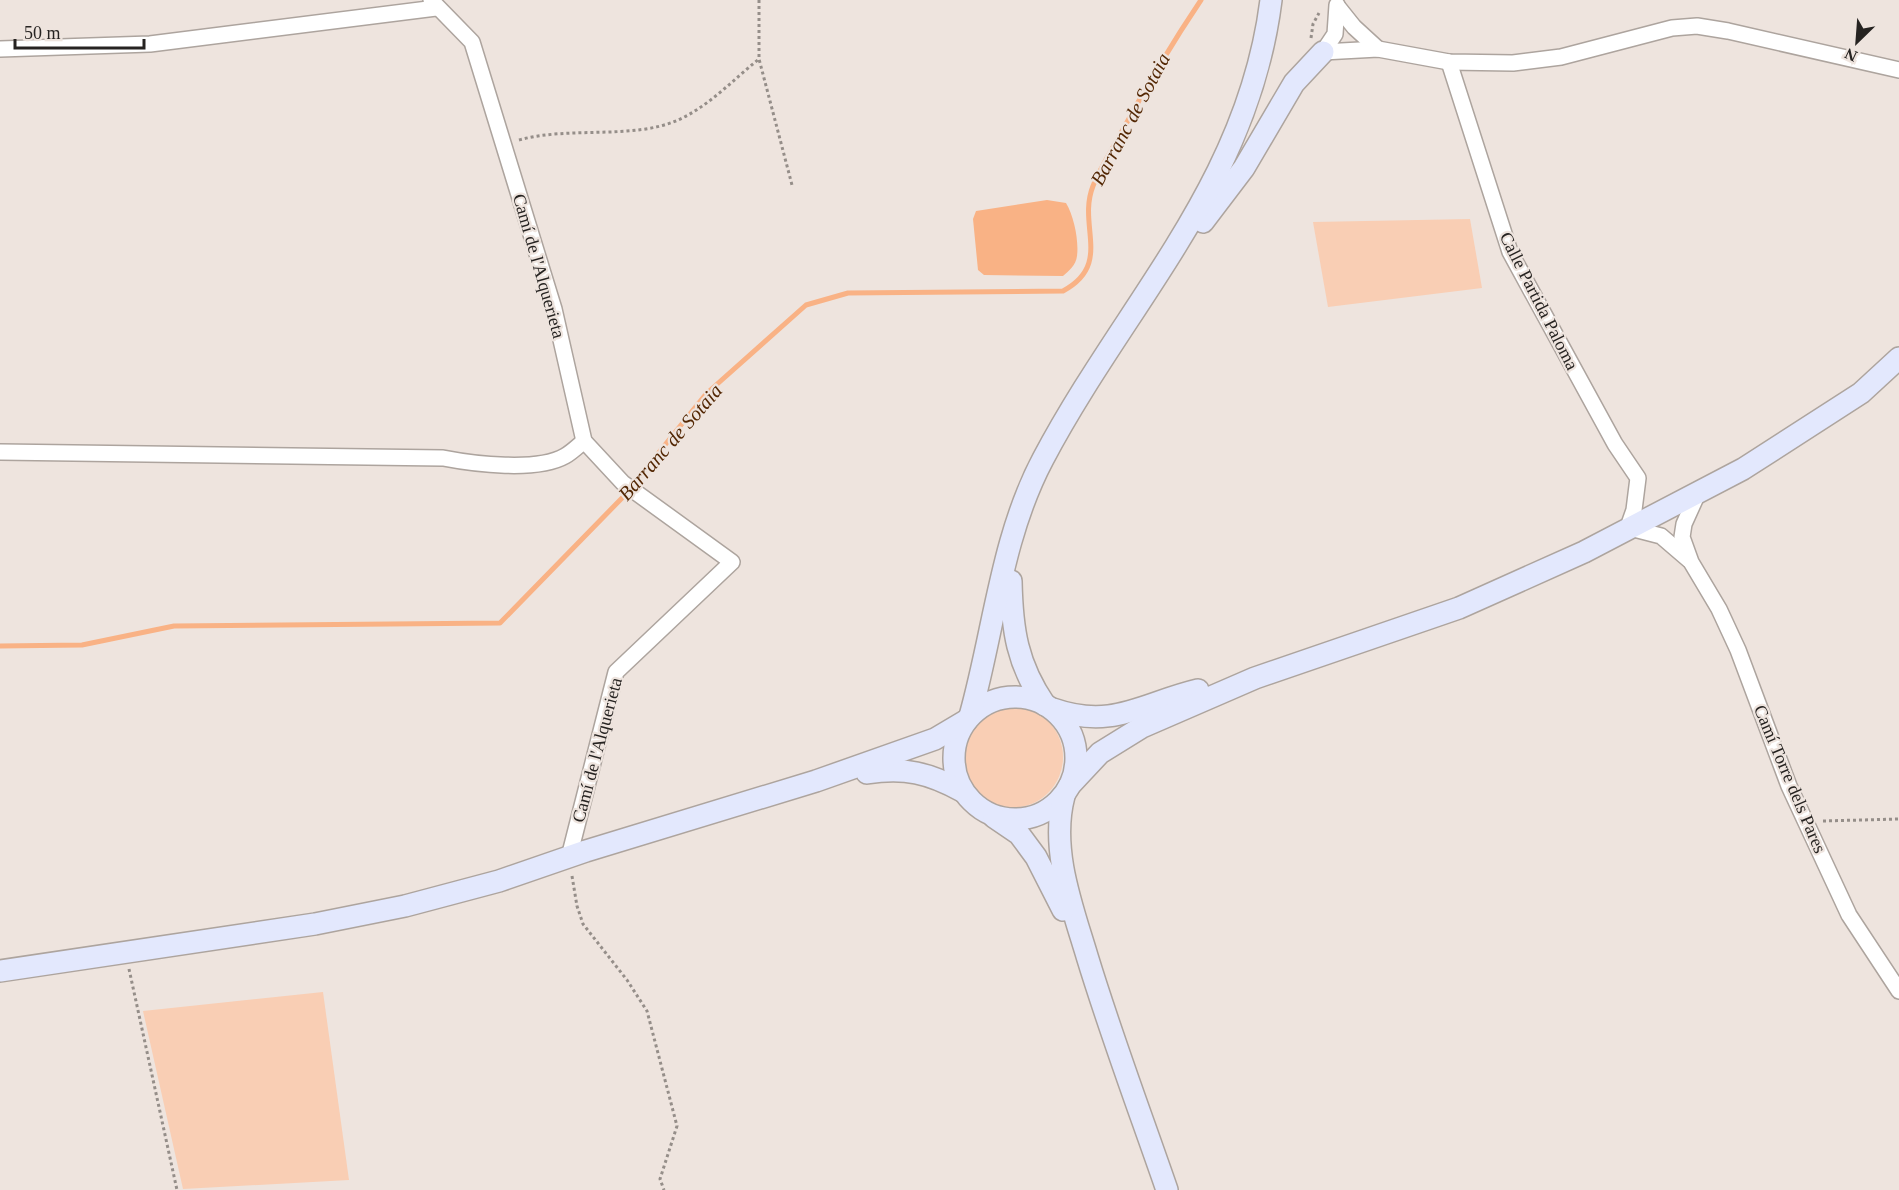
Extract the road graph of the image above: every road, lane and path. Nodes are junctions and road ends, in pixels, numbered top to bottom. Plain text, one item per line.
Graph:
1 (759, 0) edge
2 (1271, 0) edge
3 (1337, 3) edge
4 (433, 4) edge
5 (1321, 9) dead end
6 (0, 49) edge
7 (1378, 49) junction
8 (1323, 52) junction
9 (759, 59) junction
10 (1449, 62) junction
11 (1899, 70) edge
12 (503, 144) junction
13 (792, 185) dead end
14 (1176, 247) junction
15 (1899, 358) edge
16 (584, 441) junction
17 (0, 452) edge
18 (1698, 493) junction
19 (1629, 529) junction
20 (1011, 540) junction
21 (1691, 562) junction
22 (1255, 678) junction
23 (1049, 707) junction
24 (968, 718) junction
25 (816, 781) junction
26 (1067, 790) junction
27 (962, 791) junction
28 (988, 813) junction
29 (1899, 819) edge
30 (1806, 821) junction
31 (569, 857) junction
32 (125, 950) junction
33 (0, 971) edge
34 (1899, 991) edge
35 (1098, 992) junction
36 (177, 1190) edge
37 (664, 1190) edge
38 (1167, 1190) edge

1 - 9 path
2 - 14 main road
3 - 7 street
3 - 8 street
4 - 6 street
4 - 12 street, Camí de l'Alquerieta
5 - 8 path
7 - 8 street
7 - 10 street
8 - 14 main road
9 - 12 path
9 - 13 path
10 - 11 street
10 - 19 street, Calle Partida Paloma
12 - 16 street, Camí de l'Alquerieta
14 - 20 main road
15 - 18 main road
16 - 17 street
16 - 31 street, Camí de l'Alquerieta
18 - 19 main road
18 - 21 street, Camí Torre dels Pares
19 - 21 street, Camí Torre dels Pares
19 - 22 main road
20 - 23 main road
20 - 24 main road
21 - 30 street, Camí Torre dels Pares
22 - 23 main road
22 - 26 main road
23 - 24 main road
23 - 26 main road
24 - 25 main road
24 - 27 main road
25 - 27 main road
25 - 31 main road
26 - 28 main road
26 - 35 main road
27 - 28 main road
28 - 35 main road
29 - 30 path
30 - 34 street, Camí Torre dels Pares
31 - 32 main road
31 - 37 path
32 - 33 main road
32 - 36 path
35 - 38 main road

